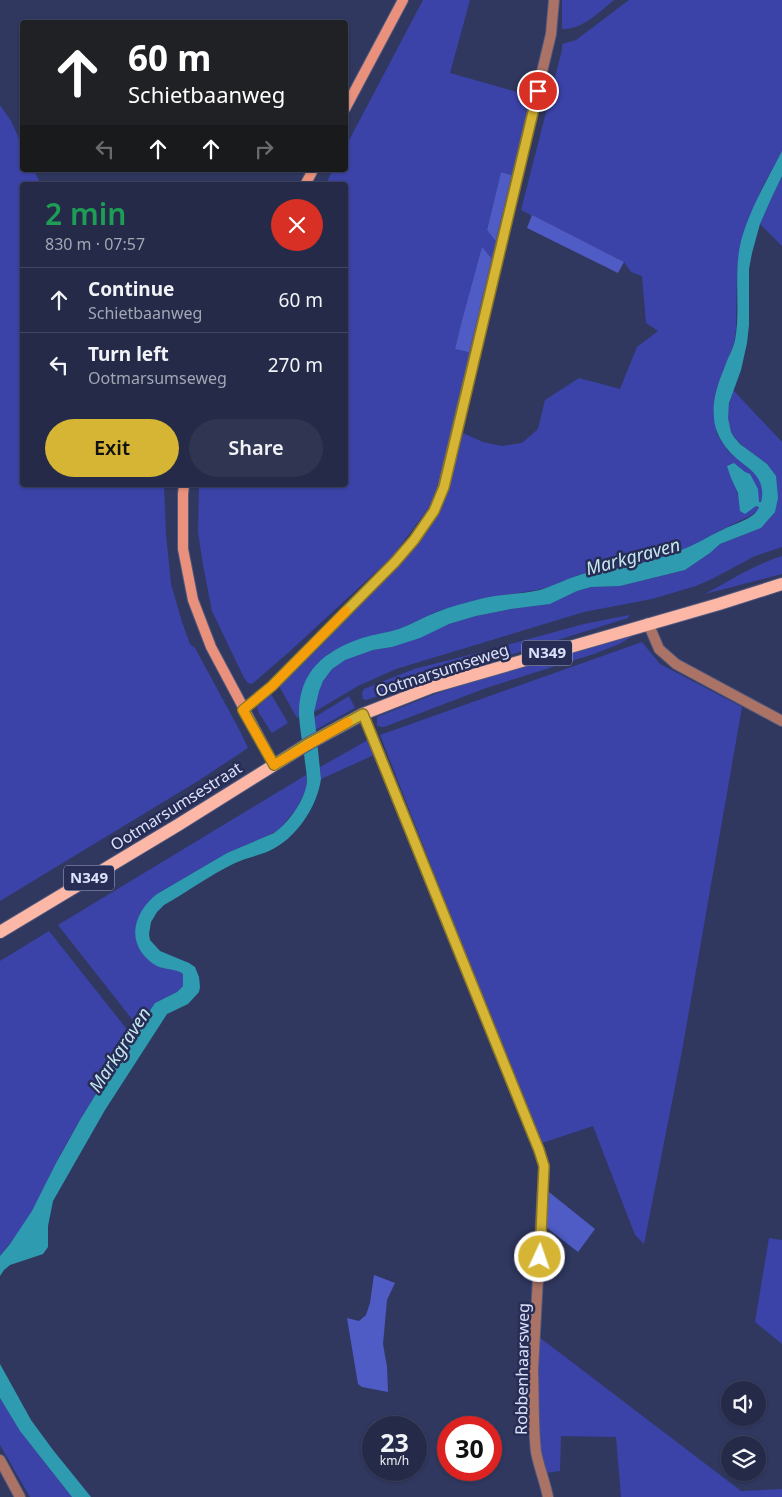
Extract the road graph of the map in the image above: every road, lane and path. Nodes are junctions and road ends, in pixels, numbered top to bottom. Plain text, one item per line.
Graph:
1 (403, 0) edge
2 (554, 0) edge
3 (348, 103) edge
4 (184, 487) edge
5 (782, 584) edge
6 (648, 623) junction
7 (243, 710) junction
8 (363, 714) junction
9 (782, 720) edge
10 (318, 739) joint
11 (274, 765) junction
12 (0, 932) edge
13 (0, 1460) edge
14 (20, 1497) edge
15 (548, 1497) edge

1 - 3 main road
2 - 7 street
4 - 7 main road
5 - 6 main road, Ootmarsumseweg / N349
6 - 8 main road, Ootmarsumseweg / N349
6 - 9 street
7 - 11 main road
8 - 10 main road, Ootmarsumseweg / N349
8 - 15 street, Robbenhaarsweg
10 - 11 main road, Ootmarsumsestraat / N349
11 - 12 main road, Ootmarsumsestraat / N349
13 - 14 street

